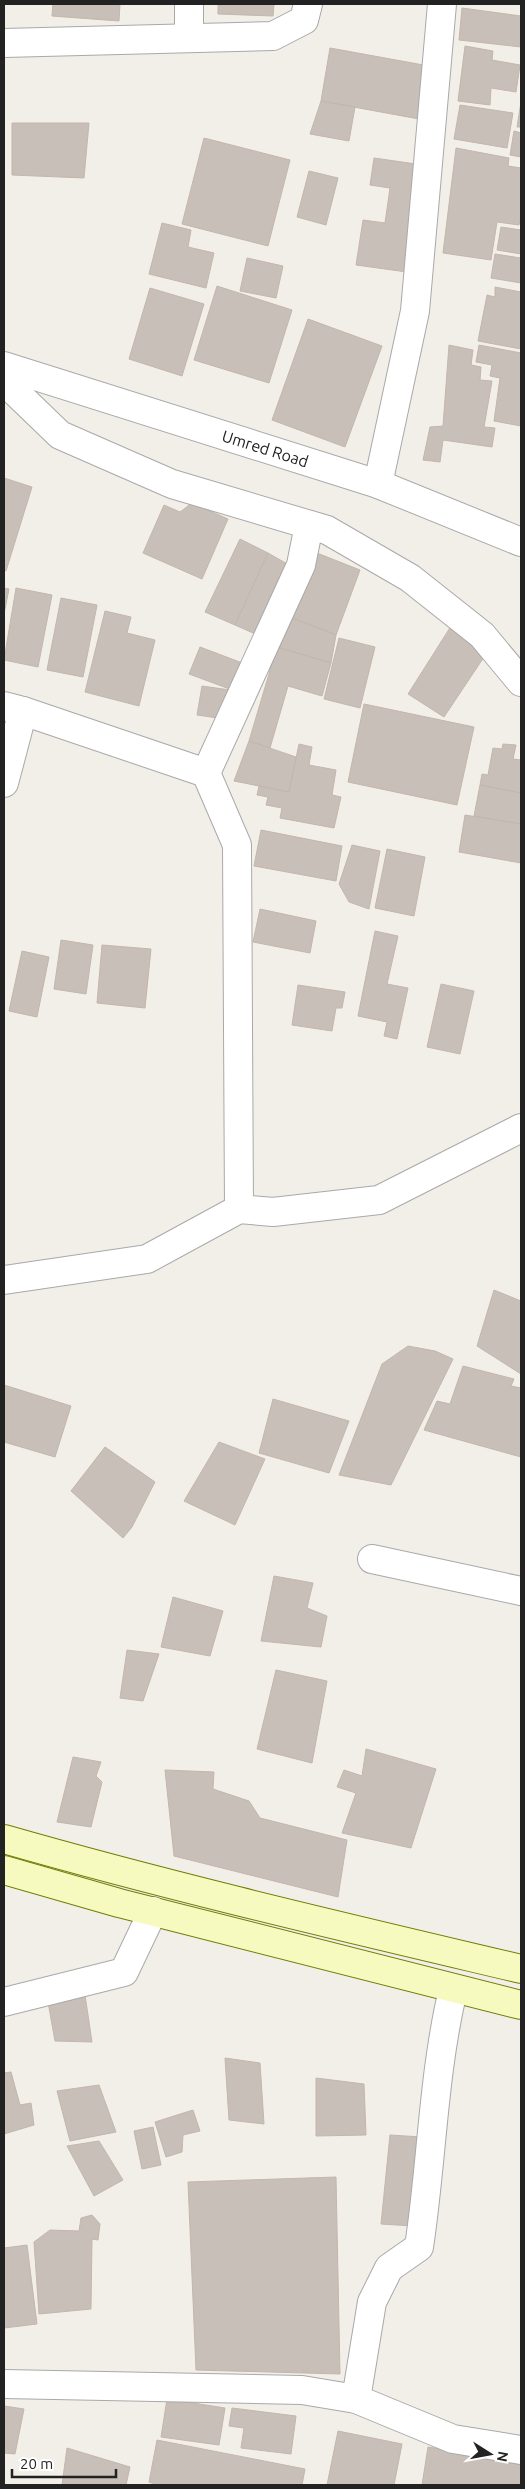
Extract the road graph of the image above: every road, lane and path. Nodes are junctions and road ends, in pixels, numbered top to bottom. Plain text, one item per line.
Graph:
1 (189, 4) edge
2 (308, 4) edge
3 (442, 4) edge
4 (189, 38) junction
5 (4, 43) edge
6 (4, 366) edge
7 (4, 381) edge
8 (378, 484) junction
9 (309, 524) junction
10 (521, 542) edge
11 (521, 682) edge
12 (13, 708) edge
13 (206, 773) junction
14 (4, 783) edge
15 (521, 1128) edge
16 (240, 1209) junction
17 (4, 1280) edge
18 (372, 1559) dead end
19 (521, 1591) edge
20 (4, 1839) edge
21 (4, 1870) edge
22 (153, 1911) junction
23 (521, 1969) edge
24 (453, 1990) junction
25 (4, 2002) edge
26 (521, 2005) edge
27 (4, 2384) edge
28 (356, 2399) junction
29 (521, 2450) edge

1 - 4 street
2 - 4 street
3 - 8 street
4 - 5 street
6 - 8 street, Umred Road
7 - 9 street
8 - 10 street, Umred Road
9 - 11 street
9 - 13 street
12 - 13 street
12 - 14 street
13 - 16 street
15 - 16 street
16 - 17 street
18 - 19 street
20 - 23 main road
21 - 22 main road
22 - 24 main road
22 - 25 street
24 - 26 main road
24 - 28 street
27 - 28 street
28 - 29 street

